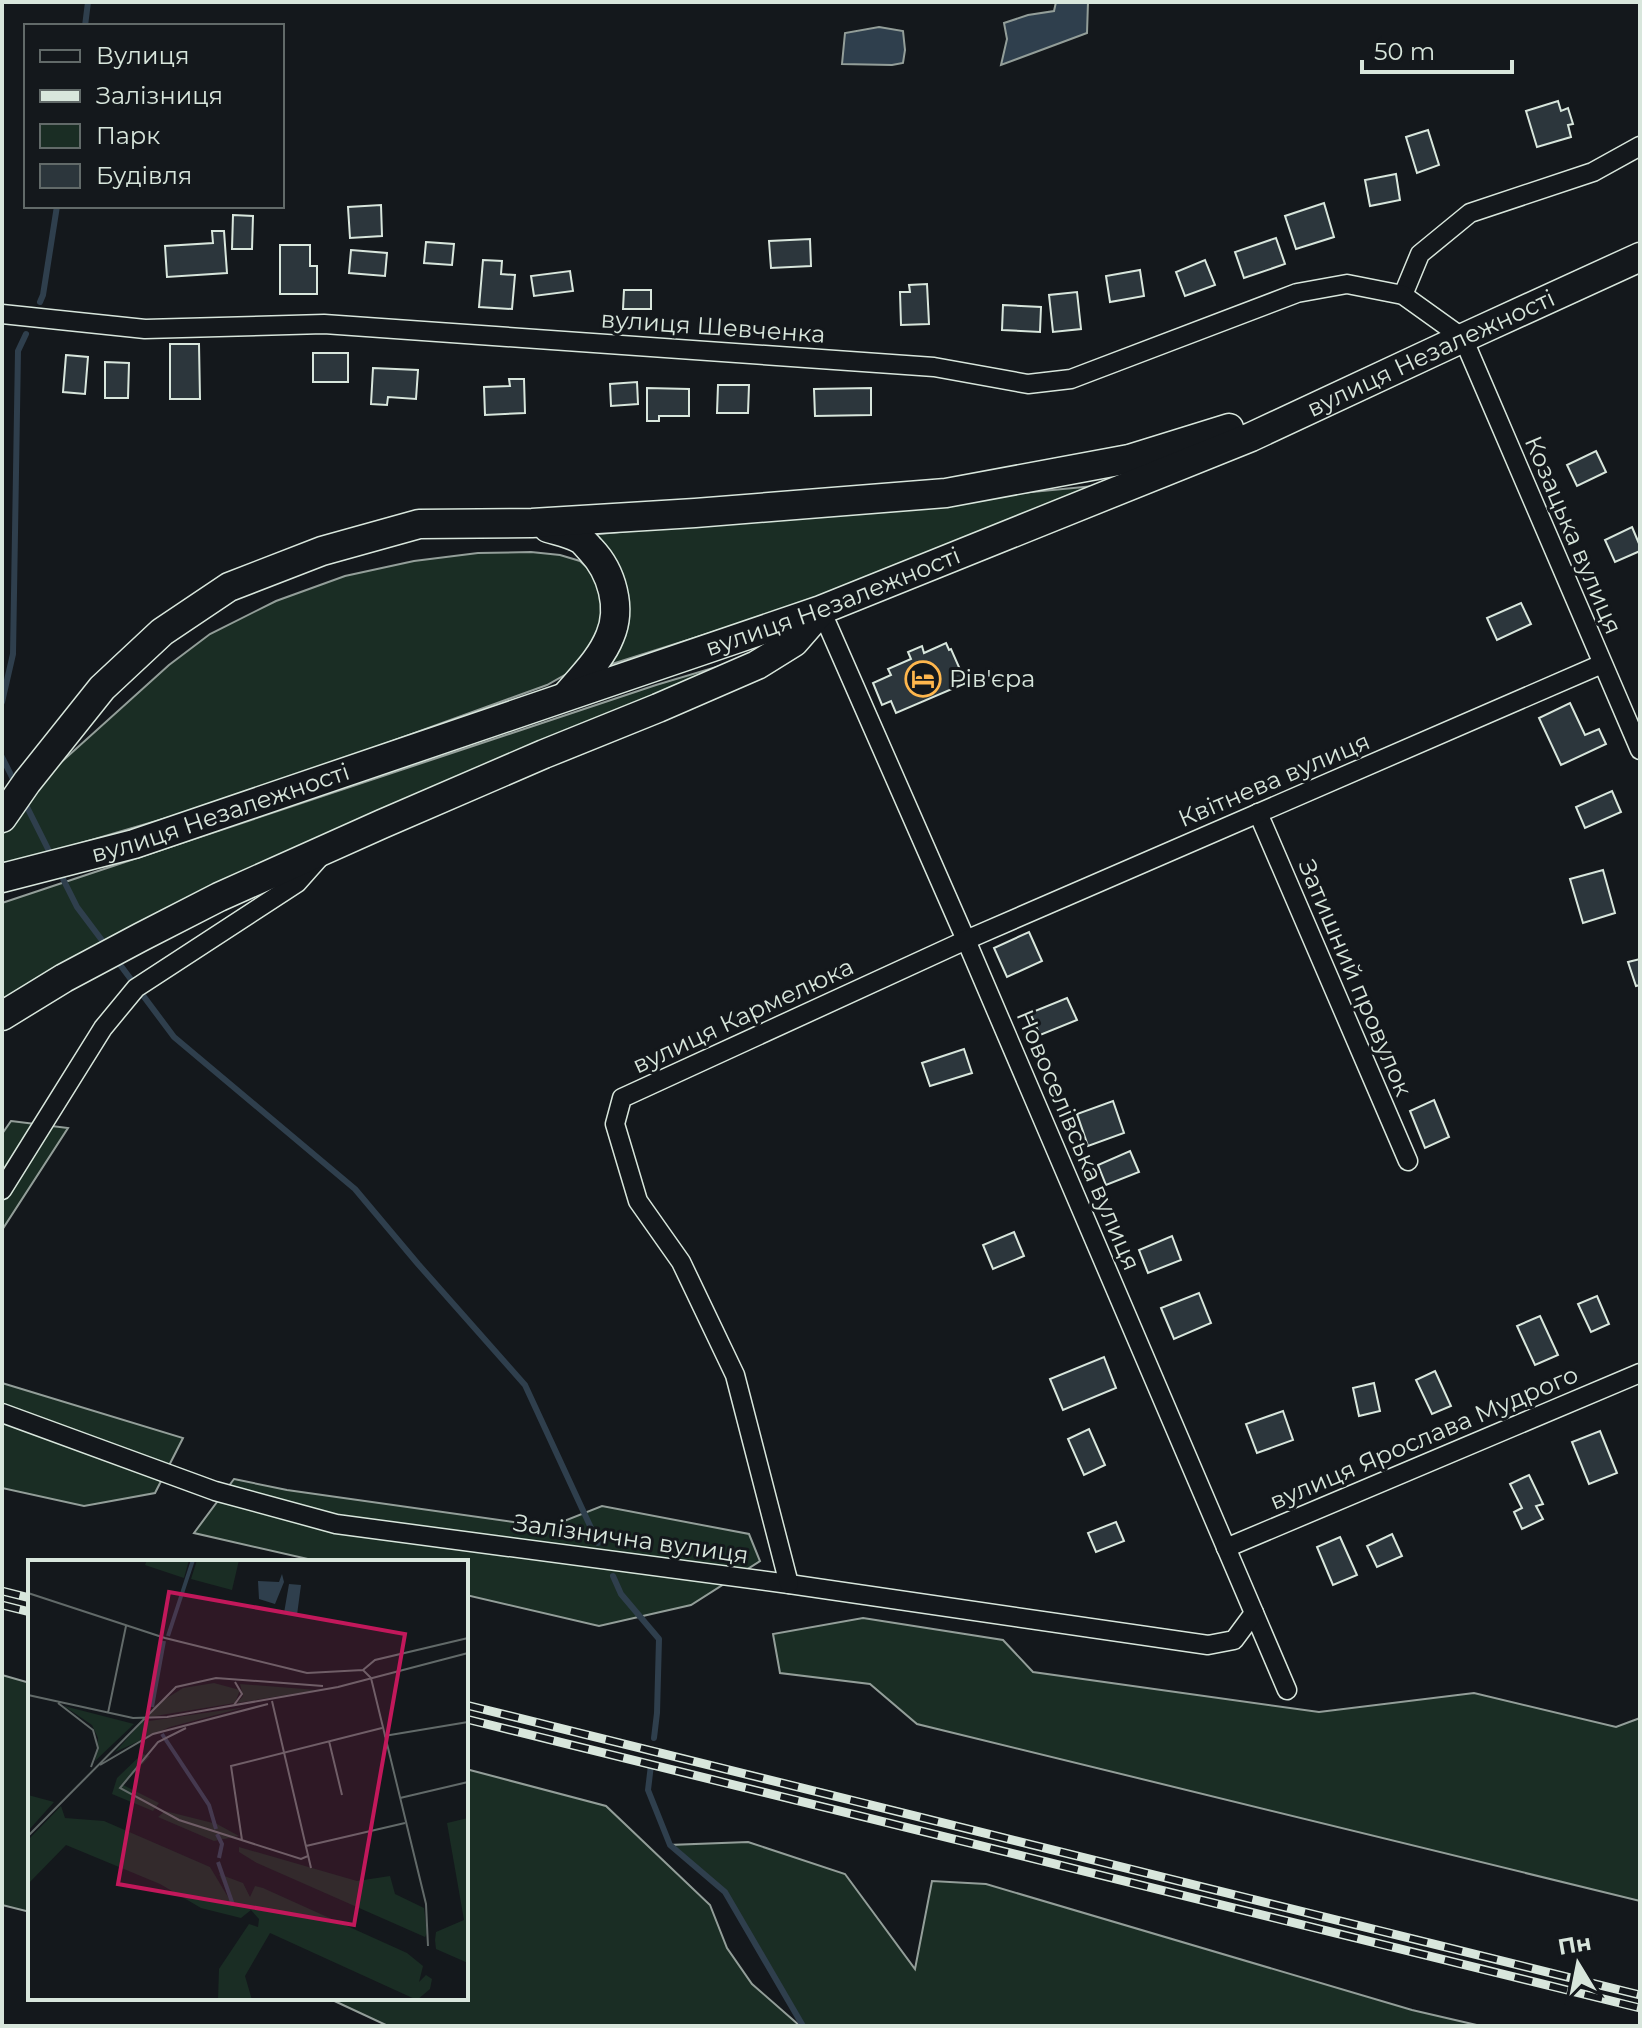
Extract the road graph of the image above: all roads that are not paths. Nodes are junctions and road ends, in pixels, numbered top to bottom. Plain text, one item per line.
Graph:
1 (1640, 146) edge
2 (1640, 257) edge
3 (1403, 295) junction
4 (2, 314) edge
5 (1463, 338) junction
6 (1356, 388) junction
7 (532, 523) junction
8 (821, 610) junction
9 (1602, 664) junction
10 (566, 696) junction
11 (1632, 713) edge
12 (1640, 750) edge
13 (1258, 813) junction
14 (2, 818) edge
15 (328, 848) junction
16 (2, 878) edge
17 (966, 940) junction
18 (2, 1016) edge
19 (1408, 1161) dead end
20 (2, 1190) edge
21 (1640, 1373) edge
22 (2, 1413) edge
23 (1226, 1548) junction
24 (789, 1584) junction
25 (1254, 1613) junction
26 (1287, 1690) dead end

1 - 3 street
2 - 5 main road, вулиця Незалежності
3 - 4 street, вулиця Шевченка
3 - 5 street, вулиця Шевченка
5 - 6 main road, вулиця Незалежності
5 - 9 street, Козацька вулиця
6 - 7 main road
6 - 8 main road, вулиця Незалежності
7 - 10 main road
7 - 14 main road
8 - 10 main road, вулиця Незалежності
8 - 15 main road
8 - 17 street, Новоселівська вулиця
9 - 11 street, Козацька вулиця
9 - 13 street, Квітнева вулиця
10 - 16 main road, вулиця Незалежності
11 - 12 street, Козацька вулиця
13 - 17 street, Квітнева вулиця
13 - 19 street, Затишний провулок
15 - 18 main road
15 - 20 street
17 - 23 street, Новоселівська вулиця
17 - 24 street, вулиця Кармелюка
21 - 23 street, вулиця Ярослава Мудрого
22 - 24 street, Залізнична вулиця
23 - 25 street, Новоселівська вулиця
24 - 25 street, Залізнична вулиця
25 - 26 street, Новоселівська вулиця

